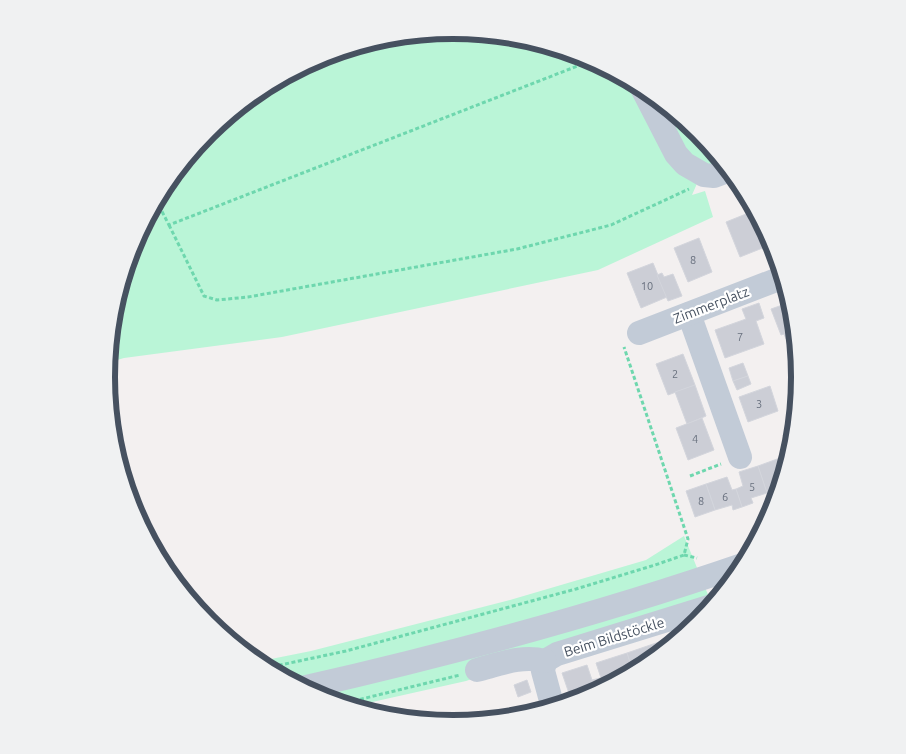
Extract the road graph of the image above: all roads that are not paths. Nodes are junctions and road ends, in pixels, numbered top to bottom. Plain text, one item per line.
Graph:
1 (649, 102) edge
2 (722, 173) edge
3 (777, 280) edge
4 (689, 314) junction
5 (639, 334) road end
6 (740, 457) road end
7 (731, 569) edge
8 (697, 611) edge
9 (545, 661) junction
10 (477, 670) road end
11 (314, 685) edge
12 (551, 701) edge

1 - 2 street
3 - 4 street, Zimmerplatz
4 - 5 street, Zimmerplatz
4 - 6 street
7 - 11 street
8 - 9 street, Beim Bildstöckle
9 - 10 street
9 - 12 street

